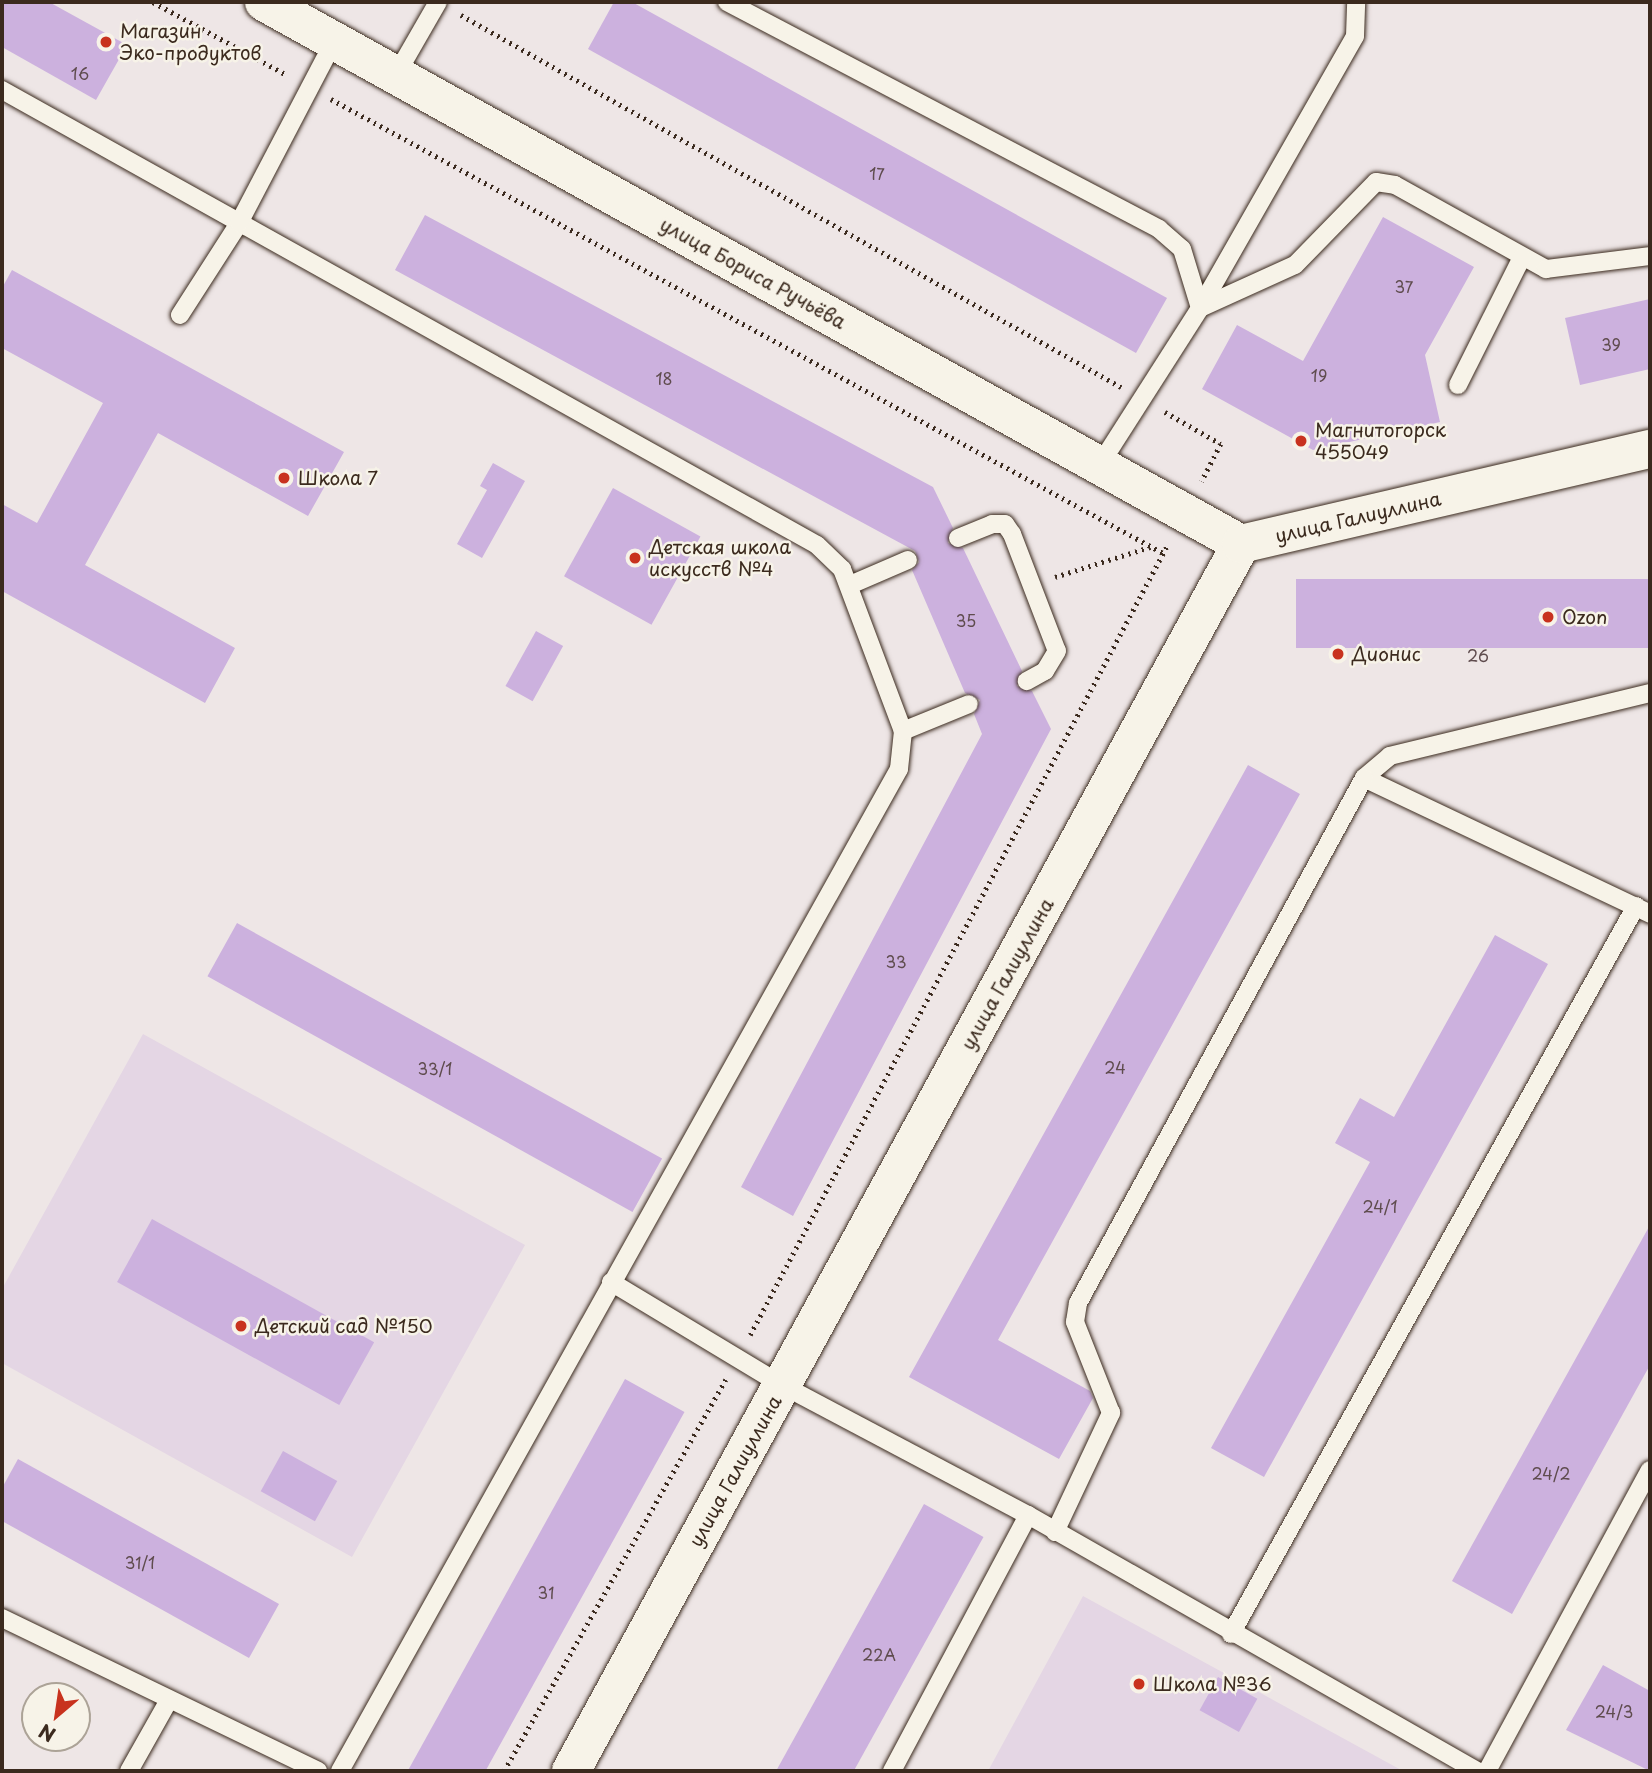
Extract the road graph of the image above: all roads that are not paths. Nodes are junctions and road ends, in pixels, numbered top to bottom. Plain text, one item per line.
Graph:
1 (264, 2) edge
2 (438, 2) edge
3 (727, 2) edge
4 (1356, 2) edge
5 (305, 12) edge
6 (334, 41) junction
7 (396, 75) junction
8 (2, 90) edge
9 (239, 223) junction
10 (1650, 256) edge
11 (1522, 257) junction
12 (1200, 308) junction
13 (180, 315) dead end
14 (1458, 385) dead end
15 (1650, 449) edge
16 (1099, 466) junction
17 (958, 538) dead end
18 (1241, 544) junction
19 (908, 560) dead end
20 (850, 585) junction
21 (1027, 681) dead end
22 (1650, 693) edge
23 (970, 704) dead end
24 (903, 731) junction
25 (1364, 778) junction
26 (1643, 910) edge
27 (611, 1282) junction
28 (782, 1385) junction
29 (1650, 1470) edge
30 (1027, 1515) junction
31 (1055, 1532) junction
32 (2, 1618) edge
33 (1231, 1634) junction
34 (169, 1700) junction
35 (129, 1771) edge
36 (318, 1771) edge
37 (340, 1771) edge
38 (571, 1771) edge
39 (892, 1771) edge
40 (1477, 1771) edge
41 (1487, 1771) edge

1 - 5 street, улица Бориса Ручьёва
2 - 7 lane
3 - 12 lane
4 - 12 lane
5 - 6 street, улица Бориса Ручьёва
6 - 7 street, улица Бориса Ручьёва
6 - 9 lane
7 - 16 street, улица Бориса Ручьёва
8 - 9 lane
9 - 13 lane
9 - 20 lane
10 - 11 lane
11 - 12 lane
11 - 14 lane
12 - 16 lane
15 - 18 street, улица Галиуллина
16 - 18 street, улица Бориса Ручьёва
17 - 21 lane
18 - 28 street, улица Галиуллина
19 - 20 lane
20 - 24 lane
22 - 25 lane
23 - 24 lane
24 - 27 lane
25 - 26 lane
25 - 31 lane
26 - 33 lane
27 - 28 lane
27 - 37 lane
28 - 30 lane
28 - 38 street, улица Галиуллина
29 - 41 lane
30 - 31 lane
30 - 39 lane
31 - 33 lane
32 - 34 lane
33 - 40 lane
34 - 35 lane
34 - 36 lane

